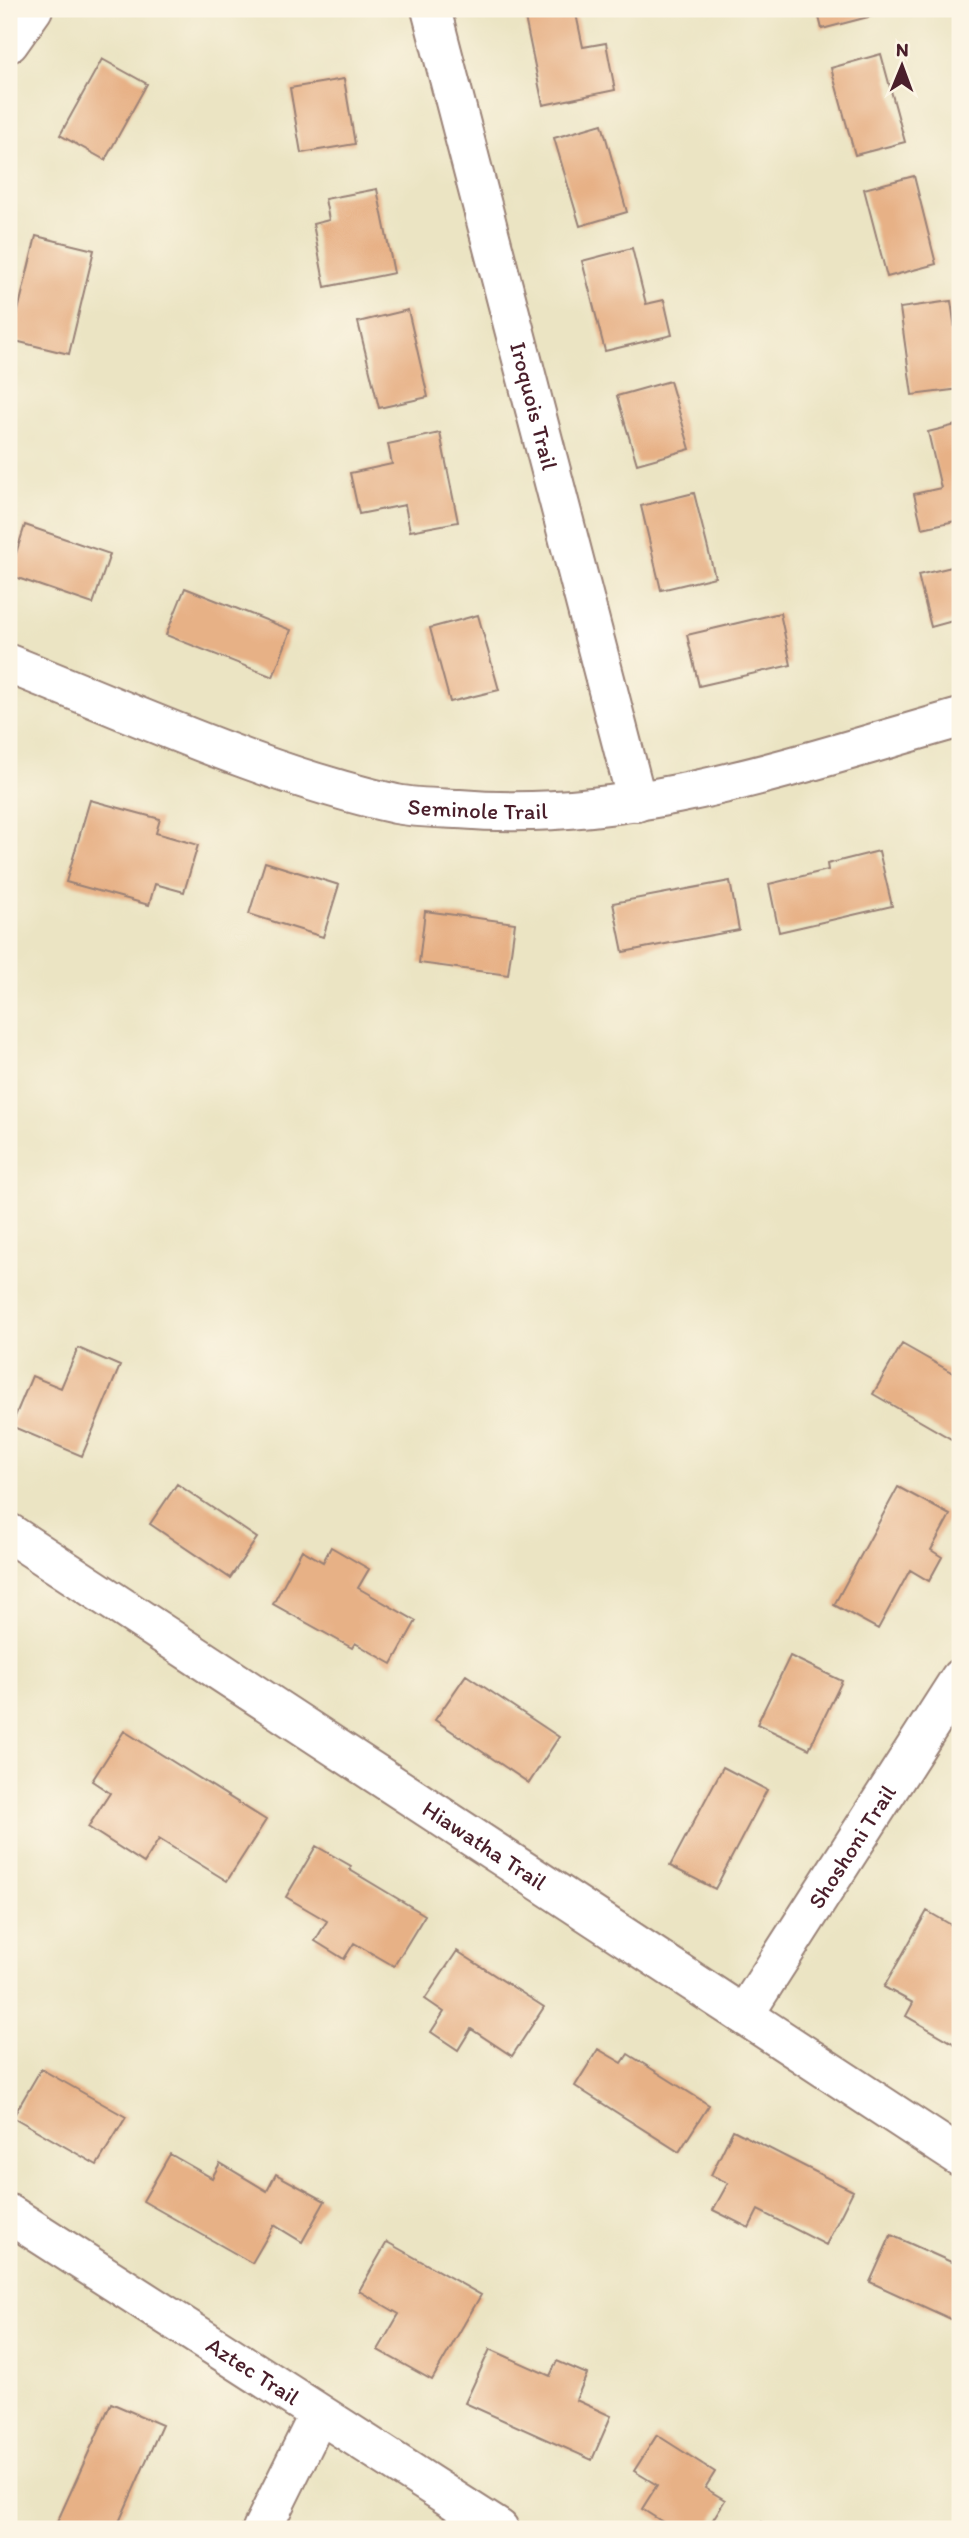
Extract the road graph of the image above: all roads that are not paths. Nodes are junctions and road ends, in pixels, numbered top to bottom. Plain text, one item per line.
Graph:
1 (33, 9) edge
2 (431, 9) edge
3 (9, 43) edge
4 (9, 664) edge
5 (960, 718) edge
6 (638, 802) junction
7 (9, 1533) edge
8 (960, 1678) edge
9 (744, 2015) junction
10 (960, 2157) edge
11 (9, 2214) edge
12 (319, 2414) junction
13 (262, 2529) edge
14 (499, 2529) edge

1 - 3 street
2 - 6 street, Iroquois Trail
4 - 6 street, Seminole Trail
5 - 6 street, Seminole Trail
7 - 9 street, Hiawatha Trail
8 - 9 street, Shoshoni Trail
9 - 10 street, Hiawatha Trail
11 - 12 street, Aztec Trail
12 - 13 street
12 - 14 street, Aztec Trail

